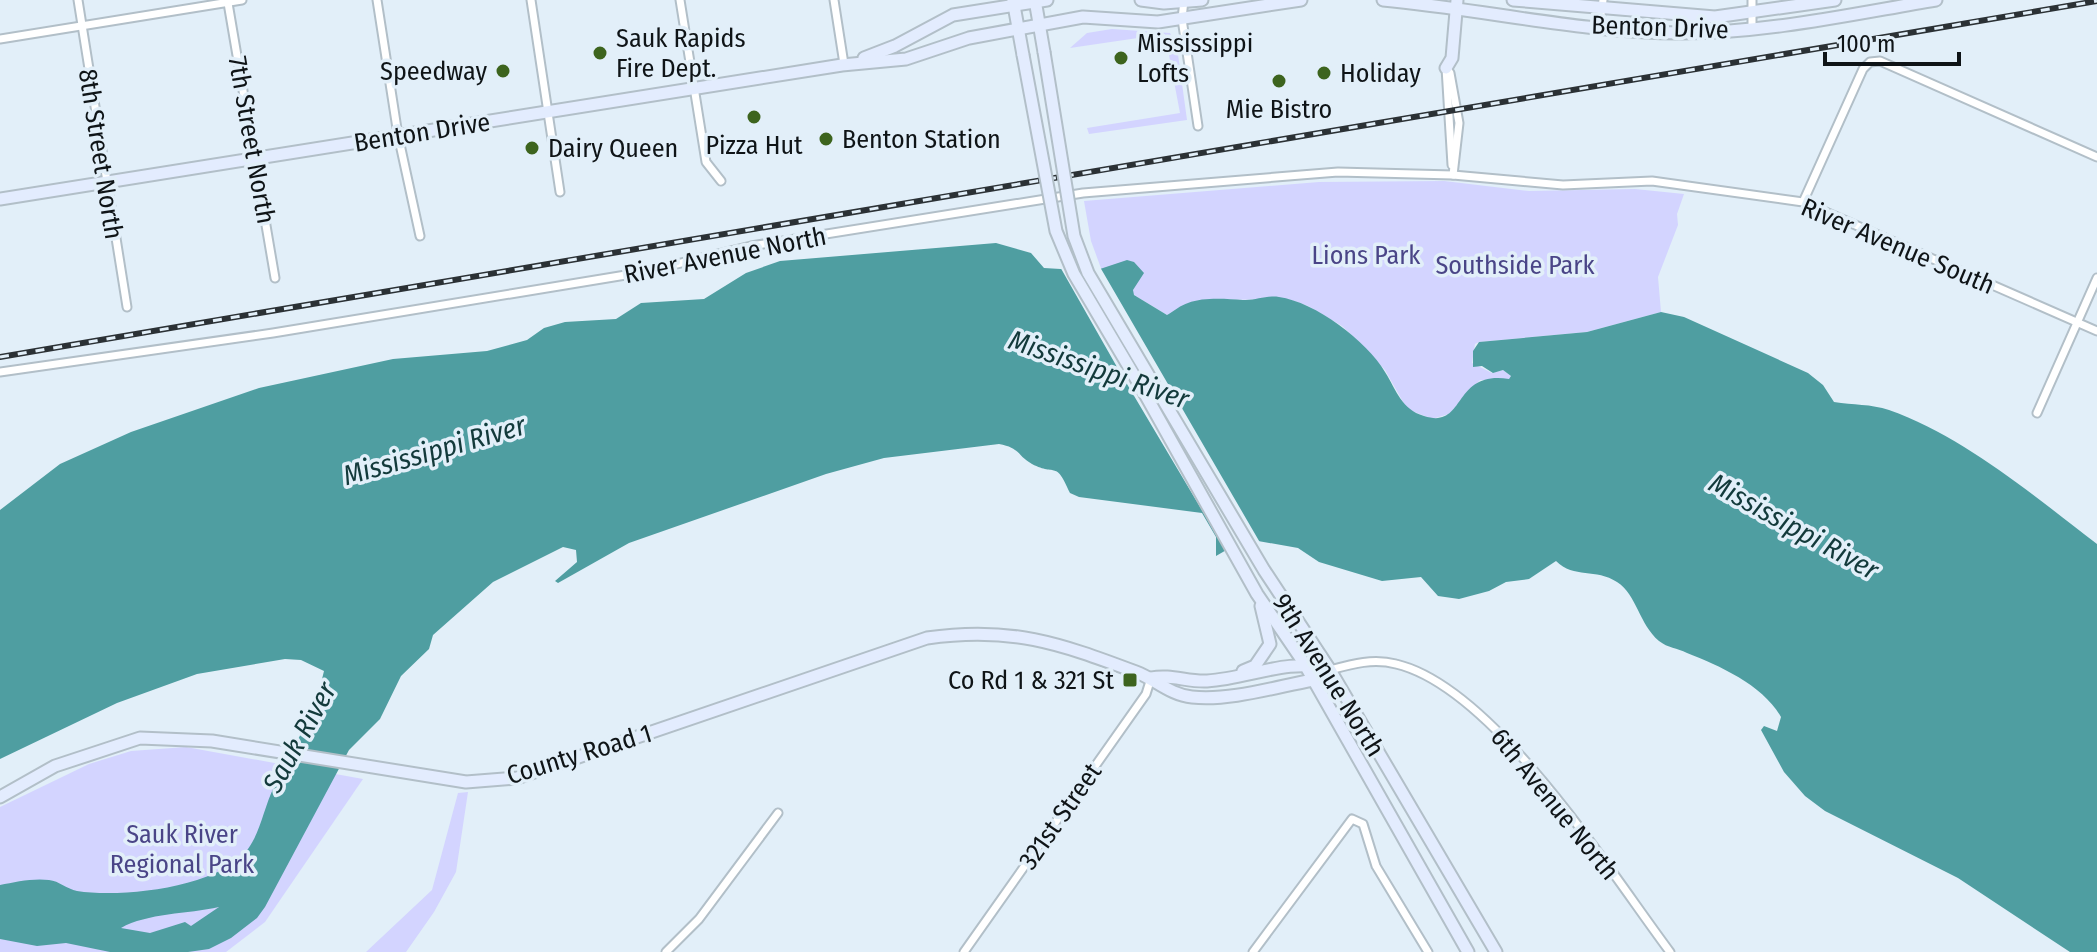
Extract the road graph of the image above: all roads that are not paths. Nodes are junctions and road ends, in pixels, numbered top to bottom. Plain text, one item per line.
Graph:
1 (78, 0) edge
2 (242, 0) edge
3 (377, 0) edge
4 (531, 0) edge
5 (680, 0) edge
6 (834, 0) edge
7 (1039, 0) edge
8 (1141, 0) edge
9 (1202, 0) edge
10 (1301, 0) edge
11 (1383, 0) edge
12 (1513, 0) edge
13 (1752, 0) edge
14 (1835, 0) edge
15 (1936, 0) edge
16 (1014, 2) edge
17 (1184, 2) edge
18 (228, 3) junction
19 (1457, 5) edge
20 (1602, 5) edge
21 (1750, 13) junction
22 (1182, 19) junction
23 (1039, 25) junction
24 (82, 26) junction
25 (1599, 28) junction
26 (1752, 28) junction
27 (1018, 31) junction
28 (0, 39) edge
29 (844, 64) junction
30 (1446, 68) joint
31 (695, 89) junction
32 (548, 113) junction
33 (1198, 126) dead end
34 (398, 135) junction
35 (2097, 157) edge
36 (252, 159) junction
37 (1453, 175) junction
38 (104, 181) junction
39 (721, 181) dead end
40 (560, 192) dead end
41 (0, 199) edge
42 (1803, 202) junction
43 (420, 236) dead end
44 (275, 278) dead end
45 (2097, 278) edge
46 (127, 307) dead end
47 (2077, 323) junction
48 (2097, 331) edge
49 (0, 372) edge
50 (2037, 413) dead end
51 (1257, 594) junction
52 (1304, 663) junction
53 (1330, 670) junction
54 (1151, 678) junction
55 (1218, 679) junction
56 (1313, 680) junction
57 (0, 797) edge
58 (778, 813) dead end
59 (666, 952) edge
60 (964, 952) edge
61 (1253, 952) edge
62 (1428, 952) edge
63 (1468, 952) edge
64 (1496, 952) edge
65 (1670, 952) edge

1 - 24 street, 8th Street North
2 - 18 street
3 - 34 street
4 - 32 street
5 - 31 street
6 - 29 street
7 - 16 main road, Benton Drive
7 - 23 main road, 9th Avenue North
8 - 17 main road
9 - 17 main road
10 - 22 main road, Benton Drive
11 - 19 main road, Benton Drive
12 - 20 main road, Benton Drive
13 - 21 street
14 - 21 main road, Benton Drive
15 - 26 main road, Benton Drive
16 - 27 main road, 9th Avenue North
16 - 29 main road, Benton Drive
17 - 22 street
18 - 24 street
18 - 36 street, 7th Street North
19 - 25 main road, Benton Drive
19 - 30 main road
20 - 21 main road, Benton Drive
20 - 25 street
21 - 26 street
22 - 23 main road, Benton Drive
22 - 33 street
23 - 27 main road, Benton Drive
23 - 53 main road, 9th Avenue North, bridge
24 - 28 street
24 - 38 street, 8th Street North
25 - 26 main road, Benton Drive
27 - 29 main road, Benton Drive
27 - 51 main road, 9th Avenue North, bridge
29 - 31 main road, Benton Drive
30 - 37 street
31 - 32 main road, Benton Drive
31 - 39 street
32 - 34 main road, Benton Drive
32 - 40 street
34 - 36 main road, Benton Drive
34 - 43 street
35 - 42 street
36 - 38 main road, Benton Drive
36 - 44 street, 7th Street North
37 - 42 street, River Avenue South
37 - 49 street, River Avenue North
38 - 41 main road, Benton Drive
38 - 46 street, 8th Street North
42 - 47 street, River Avenue South
45 - 47 street
47 - 48 street, River Avenue South
47 - 50 street
51 - 52 main road, 9th Avenue North
51 - 55 main road
52 - 53 main road
52 - 55 main road, County Road 1
52 - 56 main road, 9th Avenue North
53 - 56 main road
53 - 64 main road, 9th Avenue North
53 - 65 street, 6th Avenue North
54 - 55 main road, County Road 1
54 - 56 main road, County Road 1
54 - 57 main road, County Road 1
54 - 60 street, 321st Street
56 - 63 main road, 9th Avenue North
58 - 59 street
61 - 62 street

